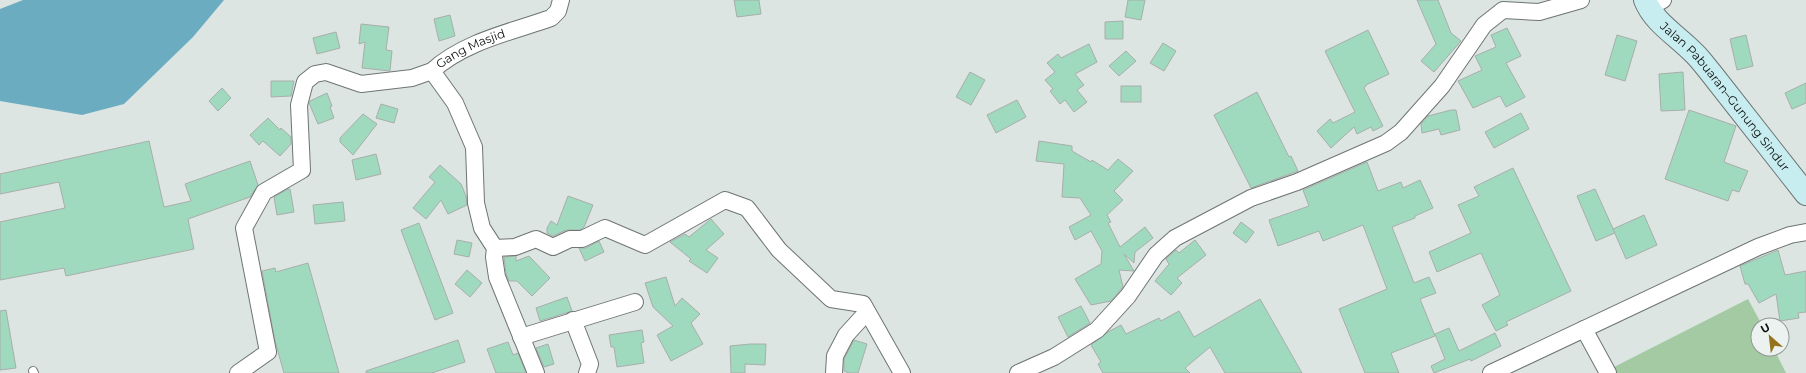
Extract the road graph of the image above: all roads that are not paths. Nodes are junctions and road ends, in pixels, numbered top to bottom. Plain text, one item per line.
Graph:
1 (560, 0) edge
2 (1581, 0) edge
3 (1652, 3) edge
4 (432, 71) junction
5 (1806, 194) edge
6 (1806, 232) edge
7 (495, 248) junction
8 (635, 302) dead end
9 (867, 312) junction
10 (573, 320) junction
11 (1584, 329) junction
12 (521, 337) junction
13 (238, 373) edge
14 (536, 373) edge
15 (587, 373) edge
16 (834, 373) edge
17 (902, 373) edge
18 (1018, 373) edge
19 (1491, 373) edge
20 (1608, 373) edge

1 - 4 street, Gang Masjid
2 - 18 street
3 - 5 street, Jalan Pabuaran–Gunung Sindur
4 - 7 street, Gang Masjid
4 - 13 street
6 - 11 street
7 - 9 street
7 - 12 street
8 - 10 street
9 - 16 street
9 - 17 street
10 - 12 street
10 - 15 street
11 - 19 street
11 - 20 street
12 - 14 street

